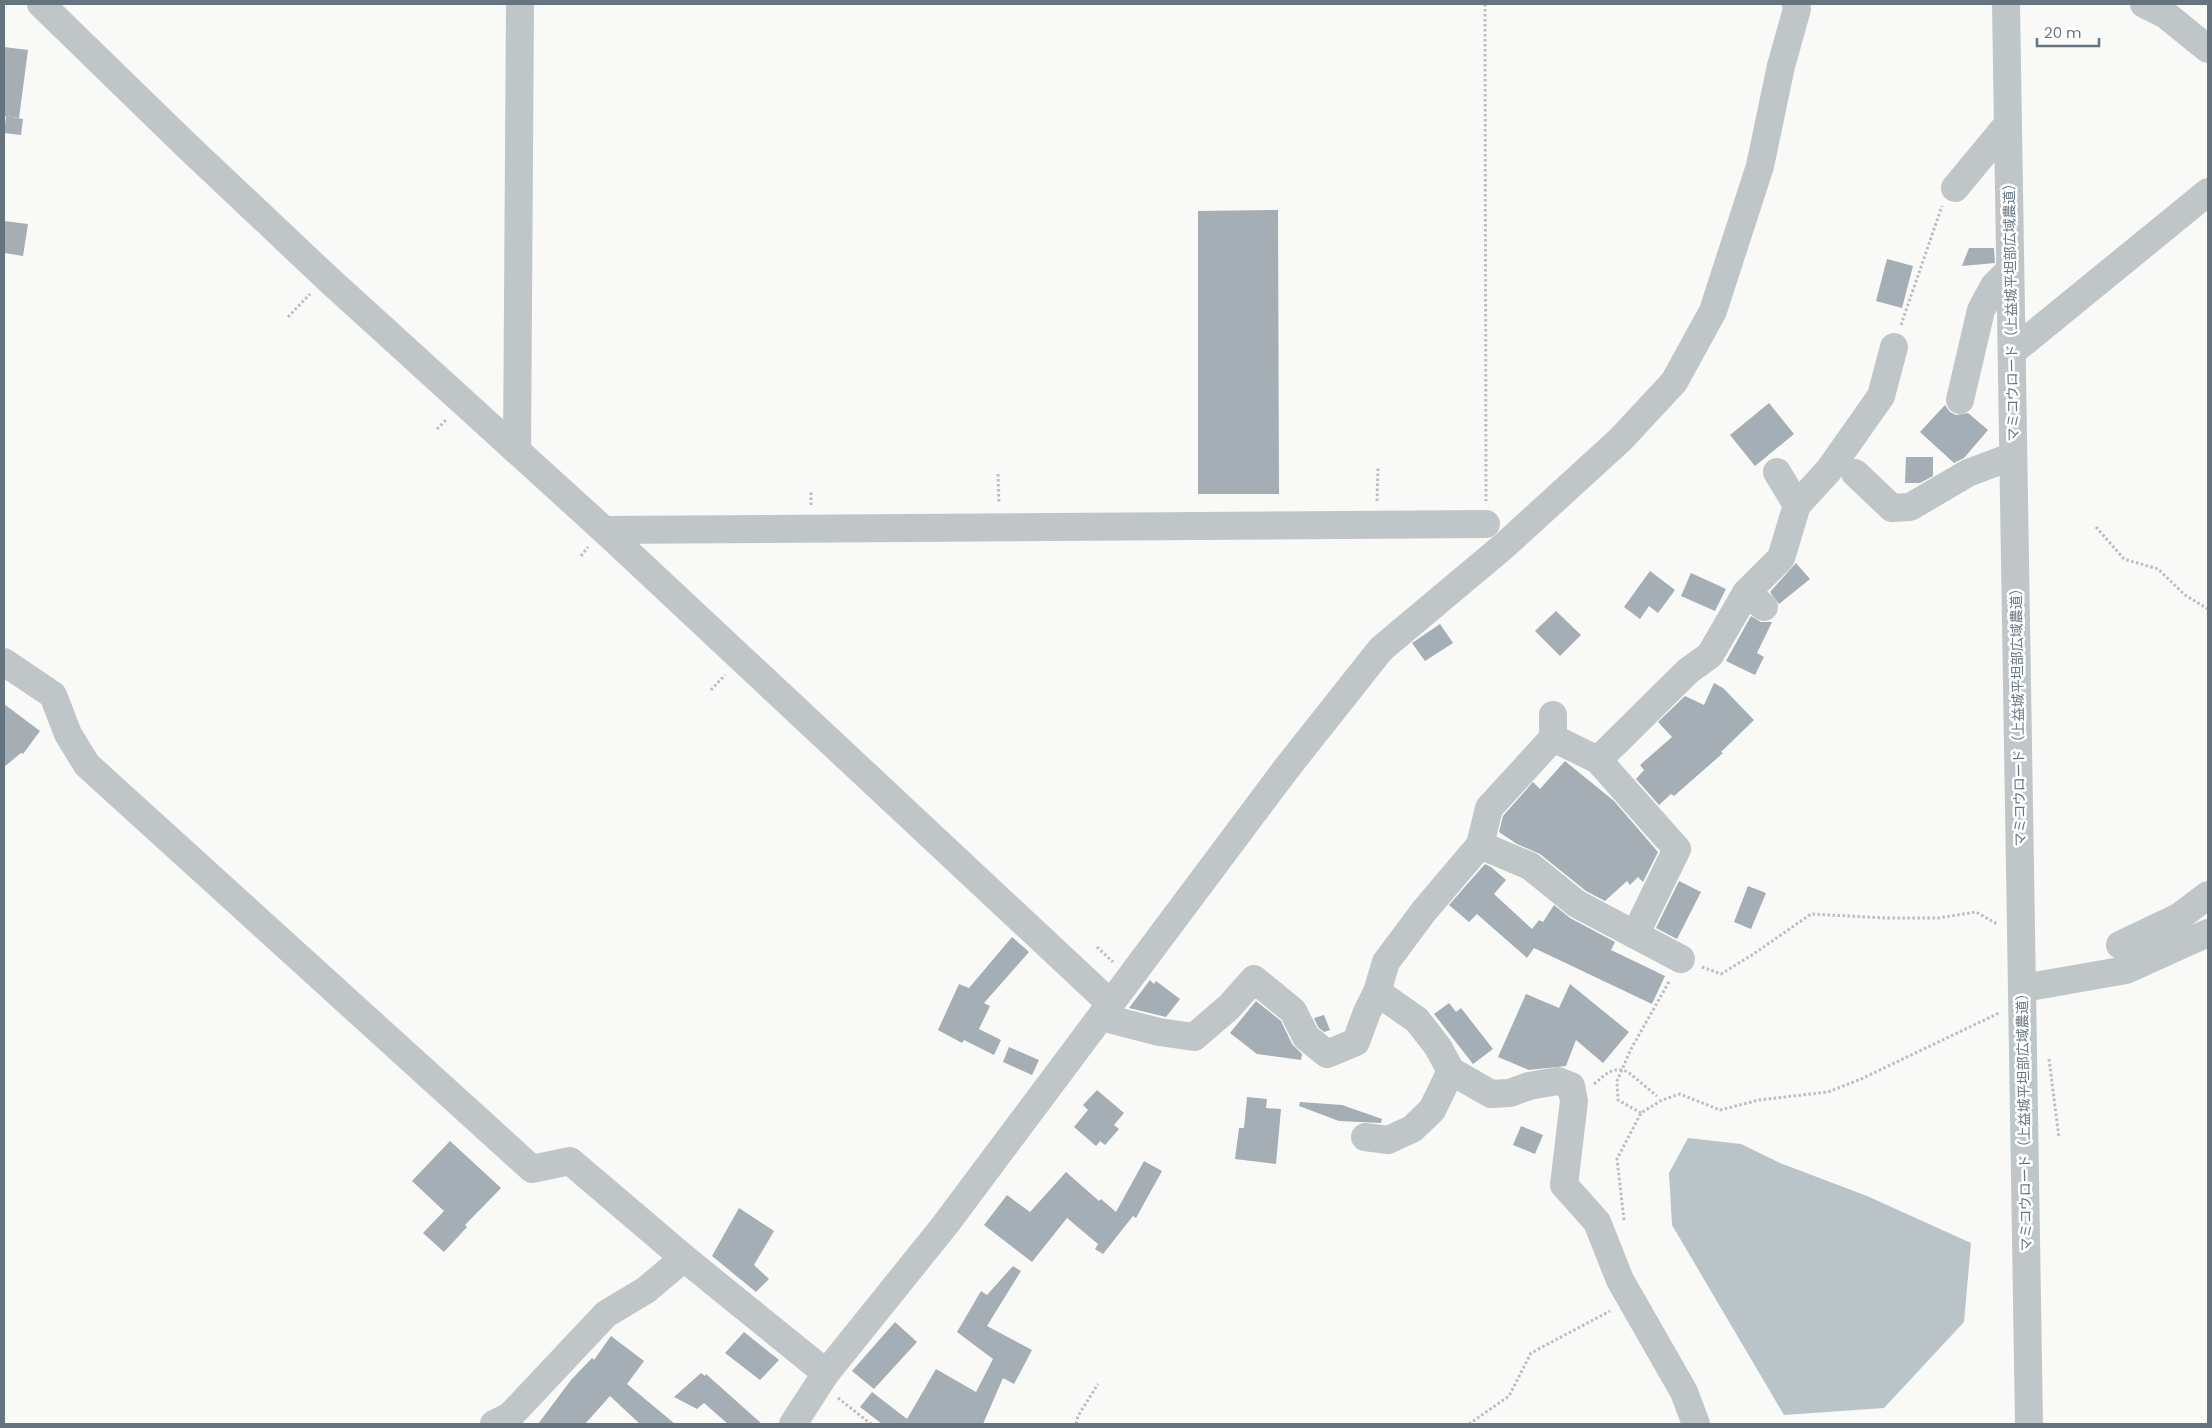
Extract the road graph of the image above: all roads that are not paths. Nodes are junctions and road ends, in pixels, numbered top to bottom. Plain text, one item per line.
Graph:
1 (41, 4) edge
2 (520, 4) edge
3 (1796, 4) edge
4 (2006, 4) edge
5 (2144, 4) edge
6 (2208, 49) edge
7 (2008, 124) junction
8 (1955, 188) road end
9 (2208, 192) edge
10 (2010, 270) junction
11 (1894, 346) road end
12 (2012, 352) junction
13 (1960, 400) dead end
14 (518, 451) junction
15 (2013, 456) junction
16 (1777, 472) dead end
17 (1855, 474) dead end
18 (1797, 505) junction
19 (1486, 524) road end
20 (604, 530) junction
21 (4, 662) edge
22 (1598, 760) junction
23 (1480, 845) junction
24 (2208, 895) edge
25 (2208, 933) edge
26 (1635, 935) junction
27 (2120, 945) dead end
28 (1681, 959) road end
29 (1377, 992) junction
30 (2023, 995) junction
31 (1106, 1010) junction
32 (1451, 1072) junction
33 (1365, 1137) dead end
34 (684, 1258) junction
35 (823, 1378) junction
36 (494, 1424) edge
37 (793, 1424) edge
38 (1696, 1424) edge
39 (2029, 1424) edge

1 - 14 street
2 - 14 street
3 - 31 street
4 - 7 street, マミコウロード（上益城平坦部広域農道）
5 - 6 street
7 - 8 street
7 - 10 street, マミコウロード（上益城平坦部広域農道）
9 - 12 street
10 - 12 street, マミコウロード（上益城平坦部広域農道）
10 - 13 street
11 - 18 street
12 - 15 street, マミコウロード（上益城平坦部広域農道）
14 - 20 street
15 - 17 street
15 - 30 street, マミコウロード（上益城平坦部広域農道）
16 - 18 street
18 - 22 street
19 - 20 street
20 - 31 street
21 - 34 street
22 - 23 street
22 - 26 street
23 - 26 street
23 - 29 street
24 - 27 street
25 - 30 street
26 - 28 street
29 - 31 street
29 - 32 street
30 - 39 street, マミコウロード（上益城平坦部広域農道）
31 - 35 street
32 - 33 street
32 - 38 street
34 - 35 street
34 - 36 street
35 - 37 street

